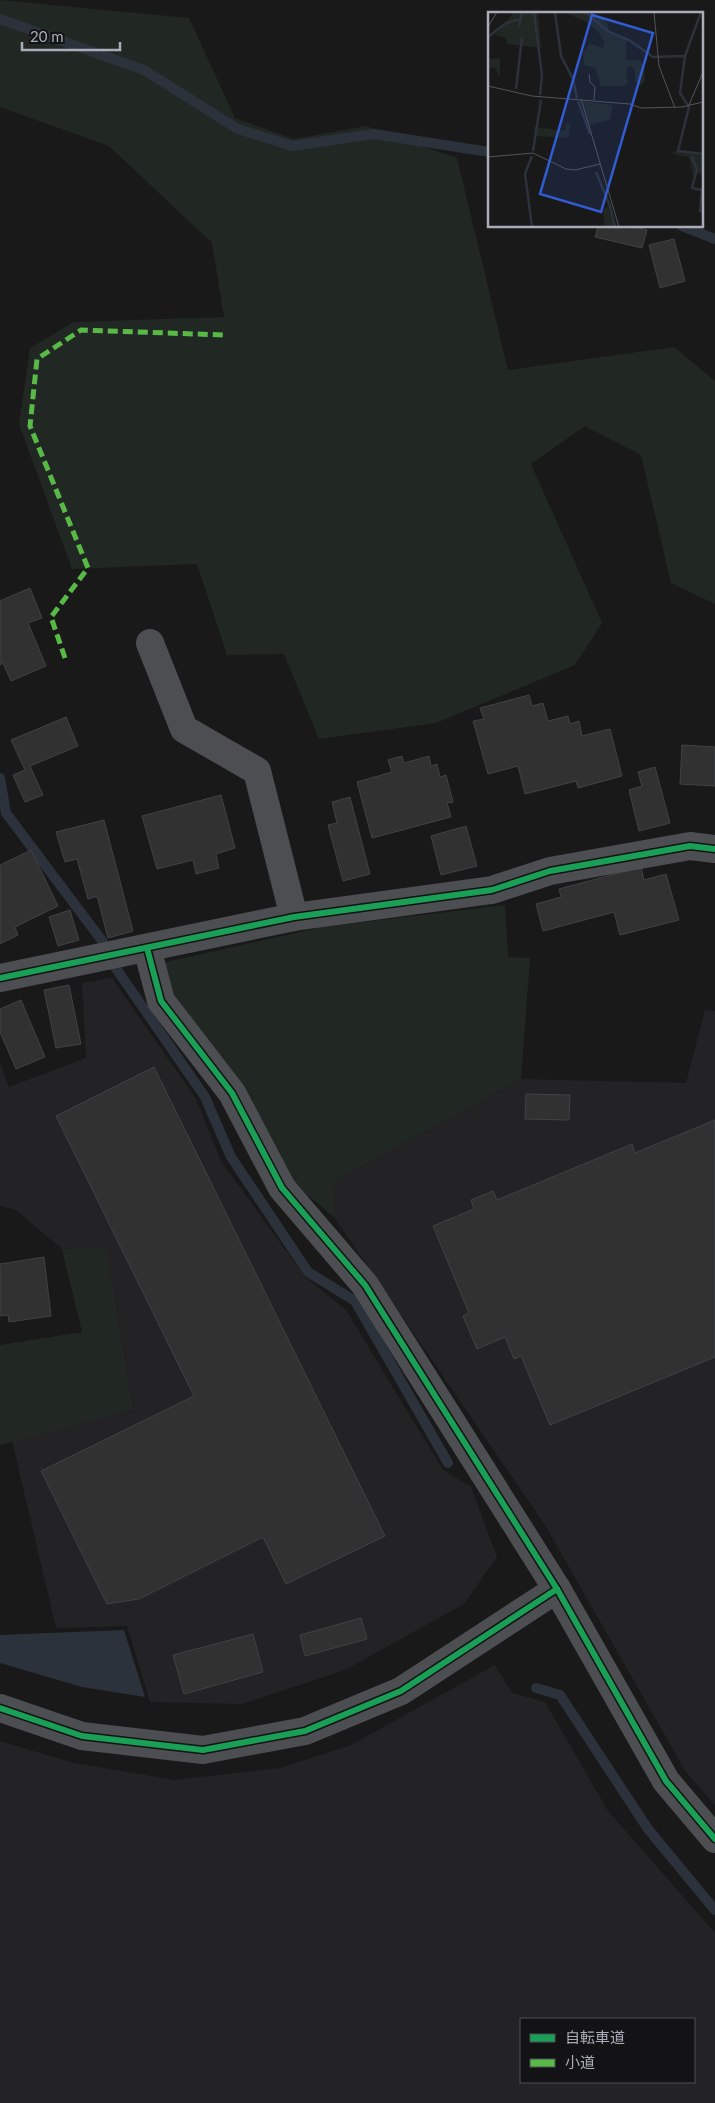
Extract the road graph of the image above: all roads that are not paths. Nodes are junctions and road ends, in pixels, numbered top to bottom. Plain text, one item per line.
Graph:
1 (150, 643) dead end
2 (715, 849) edge
3 (294, 918) junction
4 (147, 948) junction
5 (0, 978) edge
6 (557, 1589) junction
7 (0, 1708) edge
8 (715, 1839) edge

1 - 3 street
2 - 3 street
3 - 4 street
4 - 5 street
4 - 6 street
6 - 7 street
6 - 8 street

